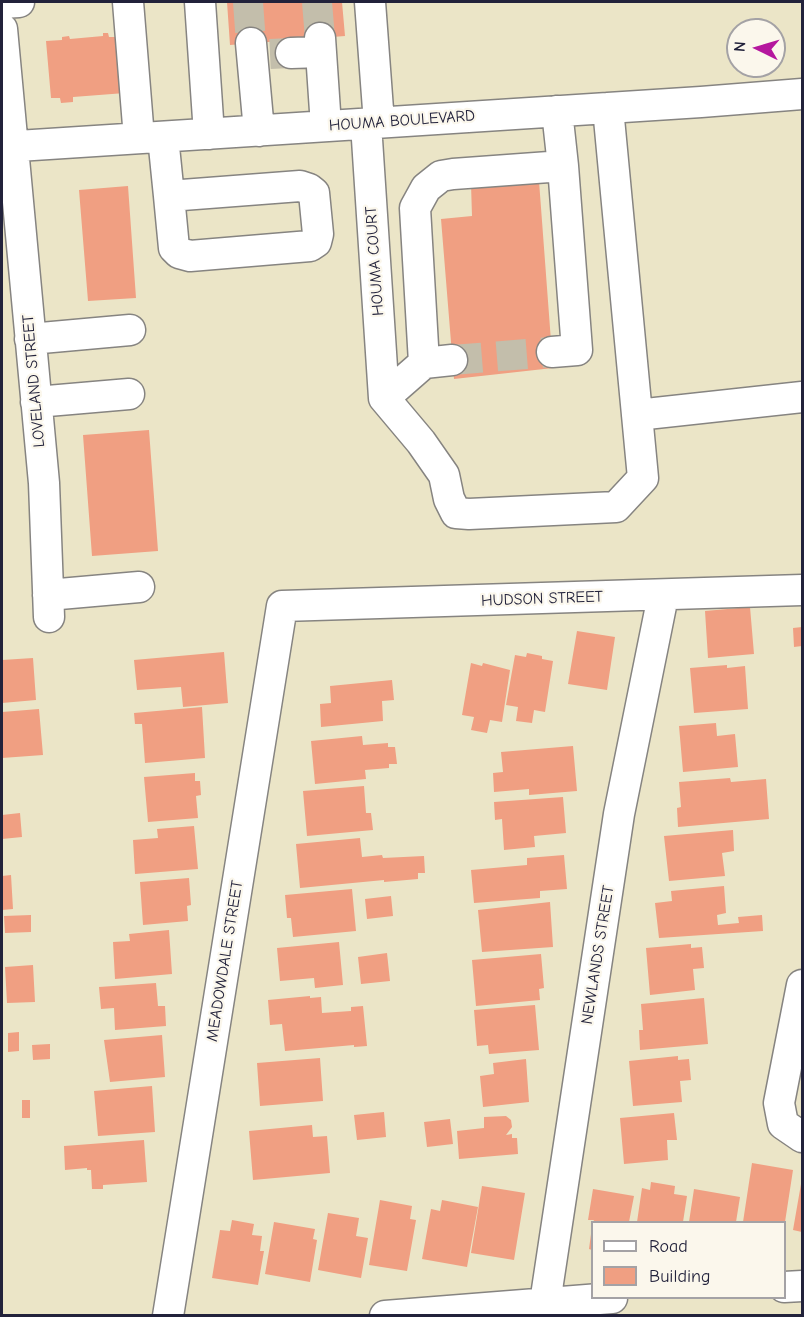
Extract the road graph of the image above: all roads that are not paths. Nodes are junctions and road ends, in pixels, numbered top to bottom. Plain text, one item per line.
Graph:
1 (19, 2) edge
2 (128, 2) edge
3 (200, 2) edge
4 (370, 2) edge
5 (2, 3) edge
6 (2, 29) edge
7 (802, 93) edge
8 (608, 108) junction
9 (557, 111) junction
10 (373, 123) junction
11 (326, 126) junction
12 (259, 131) junction
13 (209, 134) junction
14 (151, 138) junction
15 (6, 147) edge
16 (563, 166) junction
17 (169, 196) junction
18 (130, 330) dead end
19 (30, 339) junction
20 (552, 352) tunnel mouth
21 (129, 394) dead end
22 (802, 397) edge
23 (384, 398) junction
24 (36, 402) junction
25 (637, 415) junction
26 (139, 587) dead end
27 (802, 590) edge
28 (663, 596) junction
29 (282, 606) joint
30 (802, 985) edge
31 (802, 1137) edge
32 (802, 1286) edge
33 (786, 1287) edge
34 (606, 1299) edge
35 (544, 1309) edge
36 (168, 1316) edge
37 (385, 1316) edge

1 - 5 street
2 - 14 street
3 - 13 street
4 - 10 street, HOUMA COURT
6 - 15 street, LOVELAND STREET
7 - 8 street, HOUMA BOULEVARD
8 - 9 street, HOUMA BOULEVARD
8 - 25 street
9 - 10 street, HOUMA BOULEVARD
9 - 16 street
10 - 11 street, HOUMA BOULEVARD
10 - 23 street, HOUMA COURT
11 - 12 street, HOUMA BOULEVARD
11 - 12 street
12 - 13 street, HOUMA BOULEVARD
13 - 14 street, HOUMA BOULEVARD
14 - 15 street, HOUMA BOULEVARD
14 - 17 street
15 - 19 street, LOVELAND STREET
16 - 20 street
16 - 23 street
17 - 17 street
18 - 19 street
19 - 24 street, LOVELAND STREET
21 - 24 street
22 - 25 street
23 - 25 street
24 - 26 street, LOVELAND STREET
27 - 28 street, HUDSON STREET
28 - 29 street, HUDSON STREET
28 - 35 street, NEWLANDS STREET
29 - 36 street, MEADOWDALE STREET
30 - 31 street
32 - 33 street
34 - 35 street
35 - 37 street

